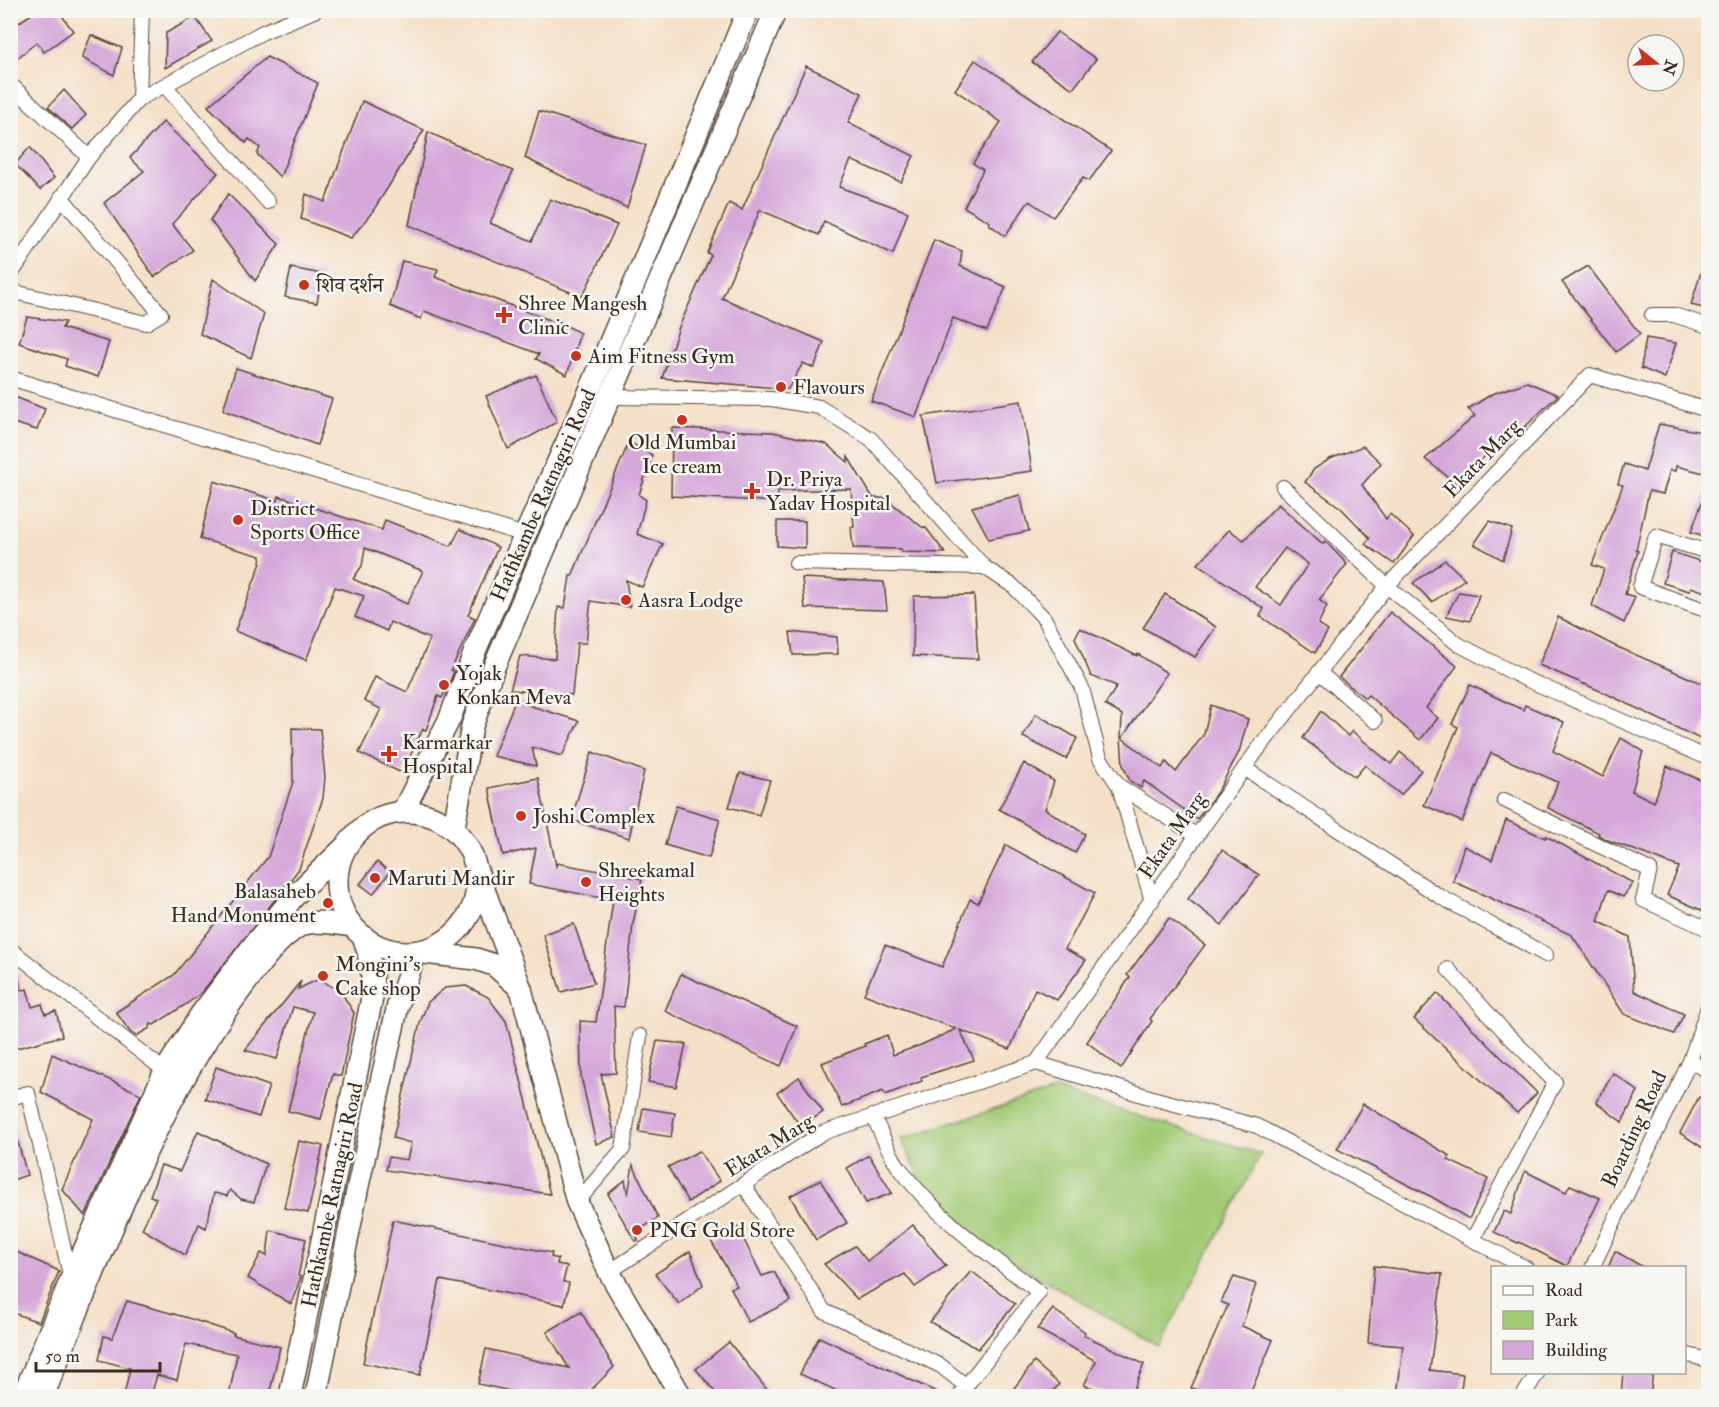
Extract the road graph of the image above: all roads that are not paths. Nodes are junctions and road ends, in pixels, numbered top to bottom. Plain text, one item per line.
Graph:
1 (142, 10) edge
2 (316, 10) edge
3 (748, 10) edge
4 (776, 10) edge
5 (10, 84) edge
6 (165, 86) junction
7 (140, 99) junction
8 (89, 157) junction
9 (61, 197) junction
10 (268, 202) dead end
11 (10, 276) edge
12 (10, 291) edge
13 (1652, 315) dead end
14 (1708, 326) edge
15 (10, 378) edge
16 (609, 397) junction
17 (1708, 410) edge
18 (1283, 487) dead end
19 (525, 535) junction
20 (1708, 552) edge
21 (796, 563) dead end
22 (984, 567) junction
23 (1388, 586) junction
24 (1708, 611) edge
25 (1319, 672) junction
26 (1376, 721) dead end
27 (1708, 758) edge
28 (1244, 768) junction
29 (1119, 786) junction
30 (1504, 800) dead end
31 (403, 811) junction
32 (454, 828) junction
33 (1197, 836) junction
34 (347, 845) junction
35 (477, 871) junction
36 (1152, 901) junction
37 (1708, 929) edge
38 (357, 931) junction
39 (10, 949) edge
40 (416, 952) junction
41 (1546, 955) dead end
42 (1448, 969) dead end
43 (520, 989) junction
44 (1708, 1007) edge
45 (640, 1036) dead end
46 (1690, 1061) junction
47 (1036, 1063) junction
48 (165, 1071) junction
49 (1708, 1071) edge
50 (10, 1098) edge
51 (873, 1116) junction
52 (744, 1185) junction
53 (577, 1202) junction
54 (1473, 1239) junction
55 (1522, 1266) edge
56 (1593, 1266) edge
57 (609, 1272) junction
58 (71, 1279) junction
59 (1686, 1354) edge
60 (1708, 1360) edge
61 (1537, 1374) edge
62 (963, 1391) edge
63 (23, 1396) edge
64 (43, 1396) edge
65 (290, 1396) edge
66 (316, 1396) edge
67 (681, 1396) edge
68 (1525, 1396) edge

1 - 7 street
2 - 6 street
3 - 19 main road, Hathkambe Ratnagiri Road
4 - 16 main road
5 - 8 street
6 - 7 street
6 - 10 street
7 - 8 street
8 - 9 street
9 - 11 street
9 - 12 street
13 - 14 street
15 - 19 street
16 - 22 street
16 - 32 main road
17 - 23 street, Ekata Marg
18 - 23 street
19 - 31 main road, Hathkambe Ratnagiri Road
20 - 24 street
21 - 22 street
22 - 29 street
23 - 25 street, Ekata Marg
23 - 27 street
25 - 26 street
25 - 28 street, Ekata Marg
28 - 33 street, Ekata Marg
28 - 41 street
29 - 33 street
29 - 36 street
30 - 37 street
31 - 32 main road
31 - 34 main road
32 - 35 main road
33 - 36 street, Ekata Marg
34 - 38 main road
34 - 48 main road
35 - 40 main road
35 - 43 main road
36 - 47 street, Ekata Marg
38 - 40 main road
38 - 64 main road
38 - 65 main road, Hathkambe Ratnagiri Road
39 - 48 street
40 - 43 main road
40 - 66 main road
42 - 54 street
43 - 53 main road
44 - 46 street, Boarding Road
45 - 53 street
46 - 49 street
46 - 56 street, Boarding Road
47 - 51 street, Ekata Marg
47 - 54 street
48 - 58 main road
50 - 58 street
51 - 52 street, Ekata Marg
51 - 62 street
52 - 57 street, Ekata Marg
52 - 62 street
53 - 57 main road
54 - 55 street
57 - 67 main road
58 - 63 main road
59 - 60 street
61 - 68 street

